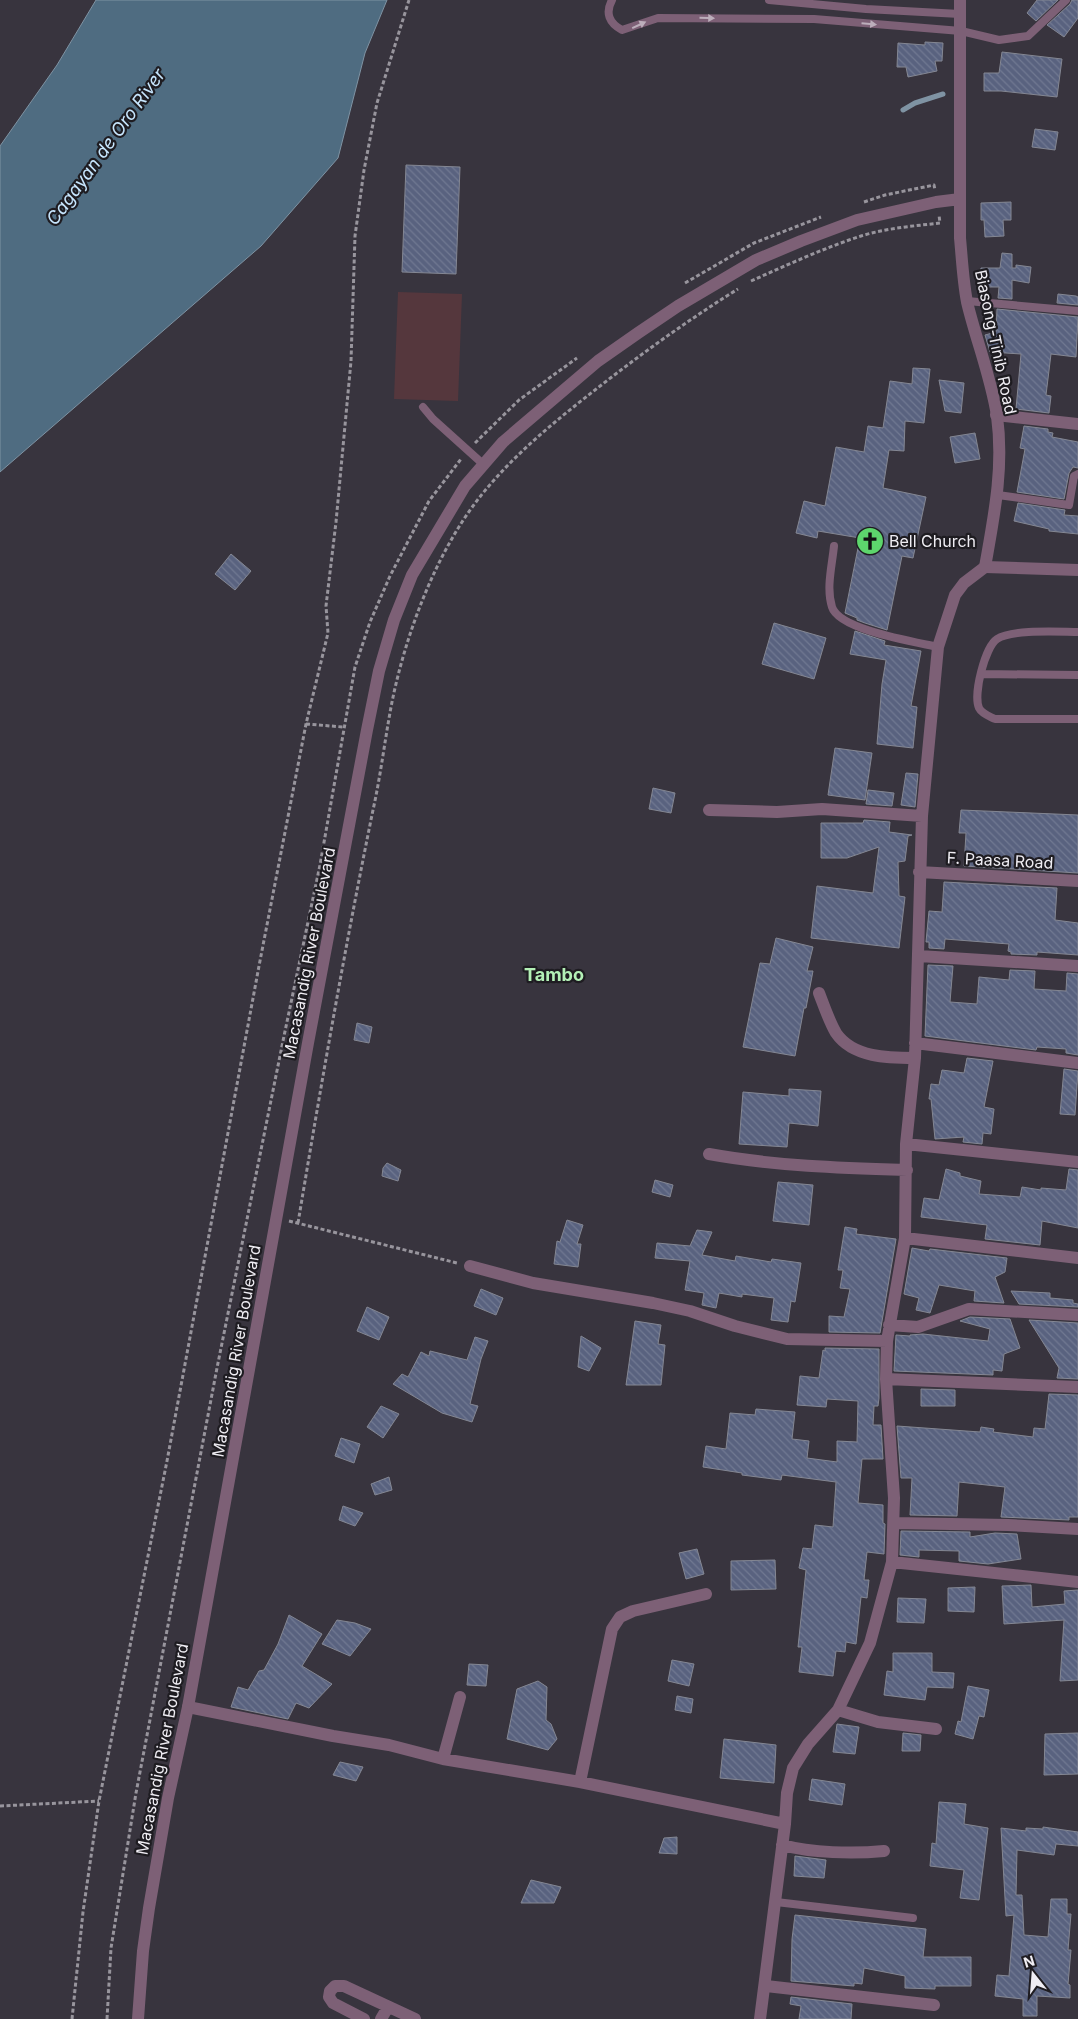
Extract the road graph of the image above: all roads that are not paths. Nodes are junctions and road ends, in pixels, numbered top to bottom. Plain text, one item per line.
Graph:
1 (612, 0) edge
2 (769, 0) edge
3 (866, 0) edge
4 (960, 0) edge
5 (1066, 0) edge
6 (815, 2) edge
7 (866, 9) junction
8 (960, 14) junction
9 (814, 19) junction
10 (961, 31) junction
11 (960, 199) junction
12 (967, 301) junction
13 (1078, 311) edge
14 (423, 407) dead end
15 (996, 416) junction
16 (1078, 424) edge
17 (483, 464) junction
18 (1078, 474) edge
19 (998, 495) junction
20 (834, 546) dead end
21 (985, 567) junction
22 (1078, 570) edge
23 (1078, 632) edge
24 (938, 647) junction
25 (980, 674) junction
26 (1078, 675) edge
27 (1078, 719) edge
28 (709, 810) dead end
29 (922, 816) junction
30 (920, 872) junction
31 (1078, 880) edge
32 (920, 956) junction
33 (1078, 966) edge
34 (819, 993) dead end
35 (916, 1043) junction
36 (915, 1058) junction
37 (1078, 1063) edge
38 (906, 1144) junction
39 (710, 1154) dead end
40 (1078, 1162) edge
41 (907, 1170) junction
42 (905, 1238) junction
43 (1078, 1258) edge
44 (470, 1266) road end
45 (1078, 1315) edge
46 (889, 1325) junction
47 (887, 1341) junction
48 (886, 1379) junction
49 (1078, 1387) edge
50 (894, 1523) junction
51 (1078, 1529) edge
52 (892, 1562) junction
53 (1078, 1582) edge
54 (706, 1594) dead end
55 (460, 1697) dead end
56 (188, 1707) junction
57 (838, 1710) junction
58 (936, 1729) dead end
59 (443, 1758) junction
60 (580, 1782) junction
61 (785, 1824) junction
62 (782, 1844) junction
63 (884, 1851) dead end
64 (776, 1902) junction
65 (913, 1918) dead end
66 (766, 1986) junction
67 (934, 2005) dead end
68 (388, 2006) junction
69 (138, 2019) edge
70 (364, 2019) edge
71 (381, 2019) edge
72 (415, 2019) edge
73 (760, 2019) edge

1 -> 9 lane
2 - 6 lane
3 - 7 lane
4 - 8 street, Biasong-Tinib Road
5 - 10 lane
6 - 7 lane
6 - 9 lane
7 - 8 lane
8 - 10 street, Biasong-Tinib Road
9 -> 10 lane
10 - 11 street, Biasong-Tinib Road
11 - 12 street, Biasong-Tinib Road
11 - 17 street, Macasandig River Boulevard
12 - 13 lane
12 - 15 street, Biasong-Tinib Road
14 - 17 lane
15 - 16 street
15 - 19 street, Biasong-Tinib Road
17 - 56 street, Macasandig River Boulevard
18 - 19 lane
19 - 21 street, Biasong-Tinib Road
20 - 24 lane
21 - 22 street
21 - 24 street
23 - 25 lane
24 - 29 street
25 - 26 lane
25 - 27 lane
28 - 29 street
29 - 30 street
30 - 31 street, F. Paasa Road
30 - 32 street
32 - 33 street
32 - 35 street
34 - 36 street
35 - 36 street
35 - 37 street
36 - 38 street
38 - 40 street
38 - 41 street
39 - 41 street
41 - 42 street
42 - 43 street
42 - 46 street
44 - 47 street
45 - 46 street
46 - 47 street
47 - 48 street
48 - 49 street
48 - 50 street
50 - 51 street
50 - 52 street
52 - 53 street
52 - 57 street
54 - 60 street
55 - 59 street
56 - 59 street
56 - 69 street, Macasandig River Boulevard
57 - 58 street
57 - 61 street
59 - 60 street
60 - 61 street
61 - 62 street
62 - 63 street
62 - 64 street
64 - 65 lane
64 - 66 street
66 - 67 street
66 - 73 street
68 - 70 street
68 - 71 street
68 - 72 street

